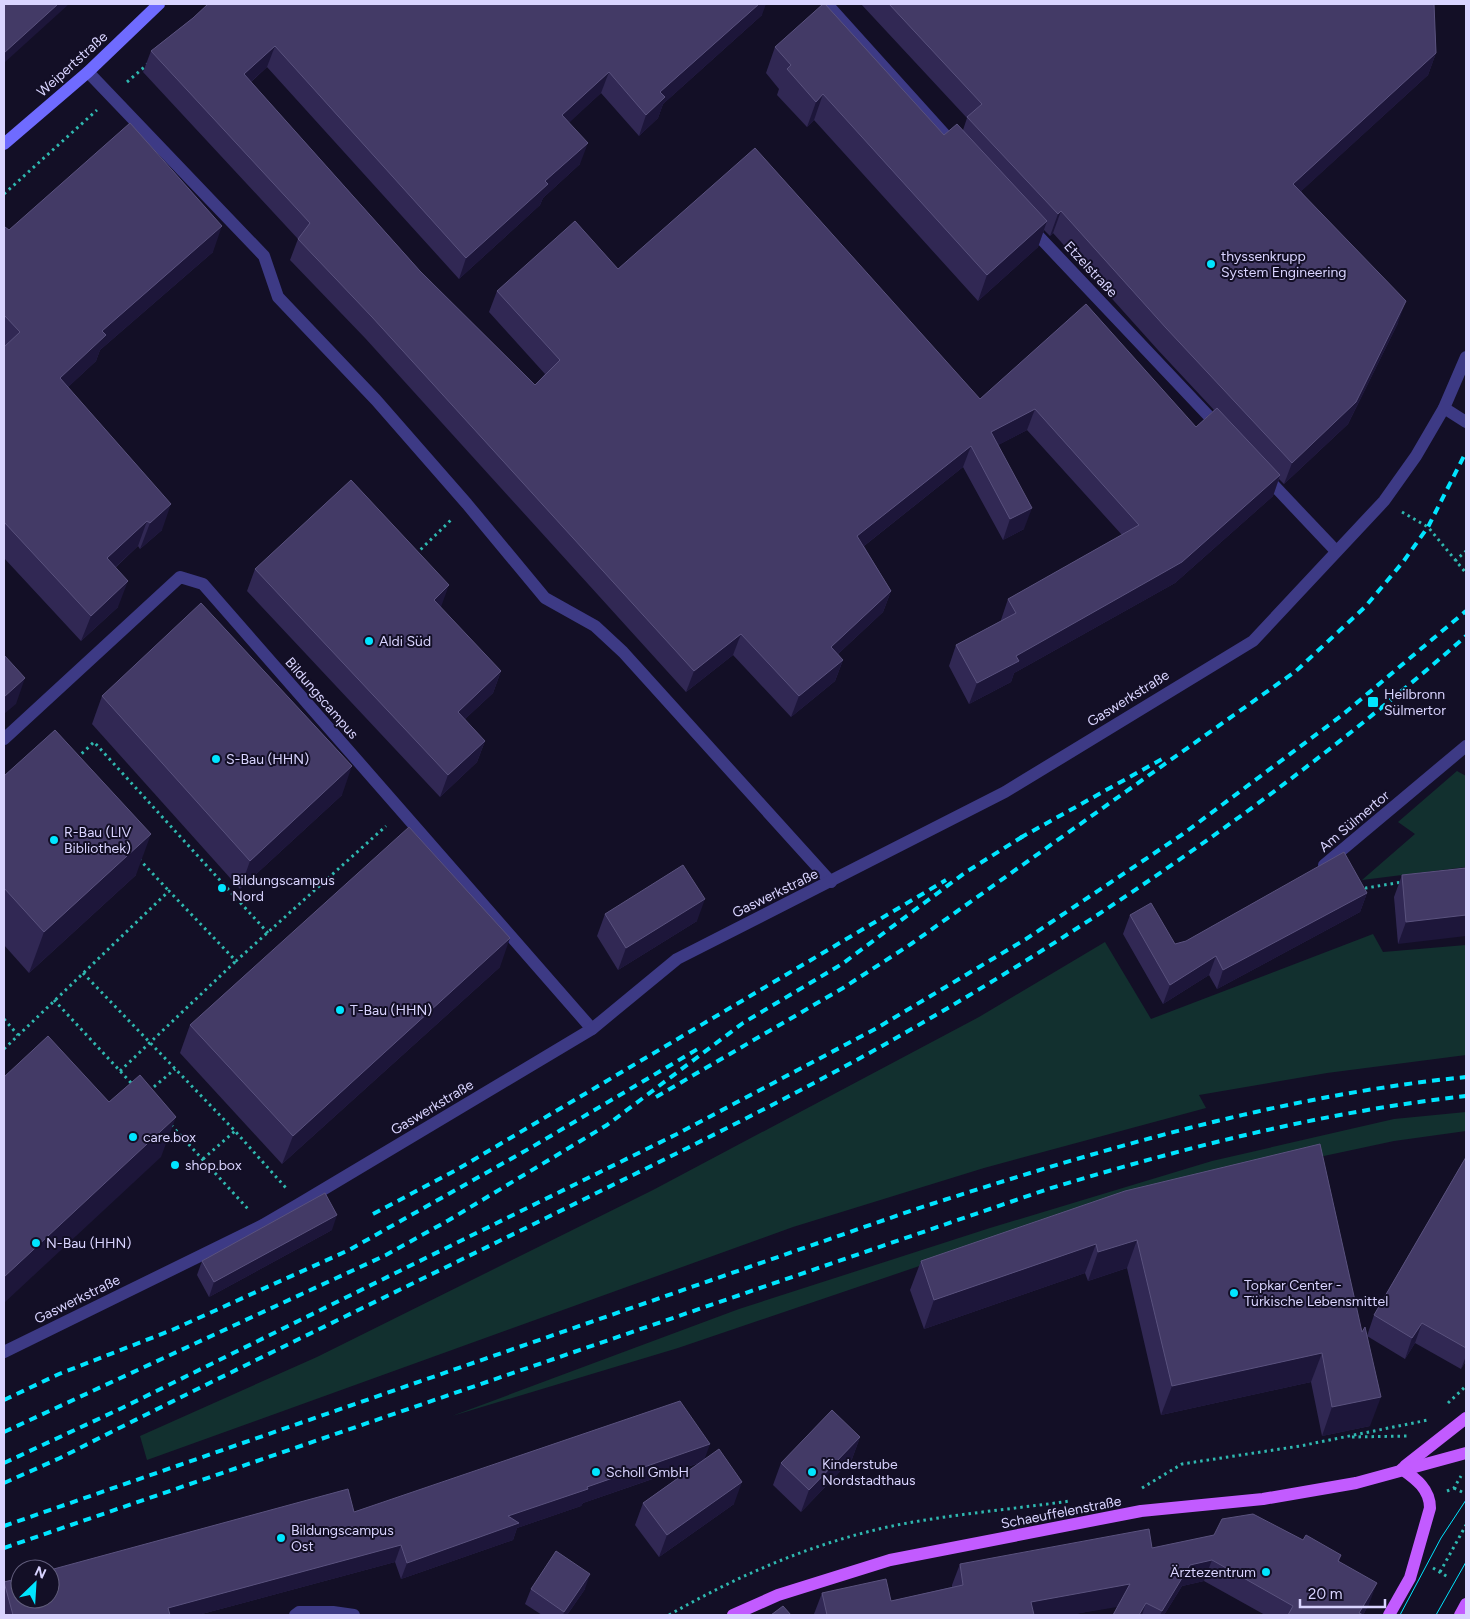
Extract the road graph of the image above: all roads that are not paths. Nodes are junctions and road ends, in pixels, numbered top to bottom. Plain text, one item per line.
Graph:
1 (159, 4) edge
2 (827, 4) edge
3 (88, 72) junction
4 (4, 144) edge
5 (964, 156) edge
6 (1018, 213) edge
7 (1466, 357) edge
8 (1444, 408) junction
9 (1466, 422) edge
10 (1228, 436) edge
11 (1255, 465) edge
12 (1336, 551) junction
13 (4, 739) edge
14 (1466, 746) edge
15 (1311, 874) edge
16 (831, 882) junction
17 (592, 1029) junction
18 (4, 1352) edge
19 (1466, 1418) edge
20 (1466, 1453) edge
21 (1402, 1469) junction
22 (1466, 1604) edge
23 (295, 1615) edge
24 (354, 1615) edge
25 (733, 1615) edge
26 (1389, 1615) edge
27 (1460, 1615) edge

1 - 3 main road, Weipertstraße
2 - 5 street
3 - 4 main road, Weipertstraße
3 - 16 street
6 - 10 street, Etzelstraße
7 - 8 street, Gaswerkstraße
8 - 9 street
8 - 12 street, Gaswerkstraße
11 - 12 street
12 - 16 street, Gaswerkstraße
13 - 17 street, Bildungscampus
14 - 15 street, Am Sülmertor
16 - 17 street, Gaswerkstraße
17 - 18 street, Gaswerkstraße
19 - 21 main road
20 - 21 main road, Schaeuffelenstraße
21 - 25 main road, Schaeuffelenstraße
21 - 26 main road
22 - 27 main road
23 - 24 street

